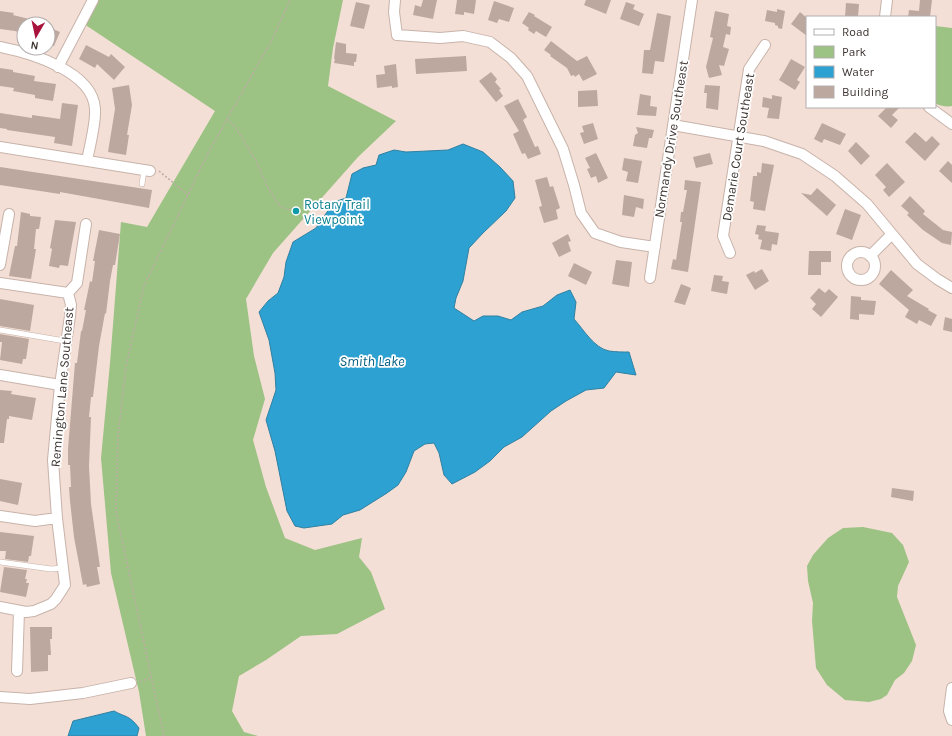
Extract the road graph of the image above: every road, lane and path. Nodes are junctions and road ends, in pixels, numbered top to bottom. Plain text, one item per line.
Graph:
1 (93, 0) edge
2 (290, 0) edge
3 (395, 0) edge
4 (692, 0) edge
5 (887, 0) edge
6 (885, 16) edge
7 (766, 45) dead end
8 (0, 47) edge
9 (58, 67) junction
10 (930, 108) edge
11 (227, 119) junction
12 (951, 122) edge
13 (673, 125) junction
14 (739, 137) junction
15 (0, 147) edge
16 (87, 160) junction
17 (151, 171) junction
18 (142, 184) dead end
19 (188, 195) junction
20 (292, 210) dead end
21 (9, 214) dead end
22 (86, 224) dead end
23 (892, 234) junction
24 (655, 247) junction
25 (730, 253) dead end
26 (870, 256) dead end
27 (0, 265) edge
28 (650, 278) dead end
29 (0, 283) edge
30 (952, 288) edge
31 (68, 294) junction
32 (0, 330) edge
33 (66, 341) junction
34 (0, 375) edge
35 (60, 385) junction
36 (0, 516) edge
37 (57, 518) junction
38 (0, 562) edge
39 (63, 568) junction
40 (0, 607) edge
41 (19, 611) junction
42 (17, 671) dead end
43 (152, 678) junction
44 (131, 683) joint
45 (952, 688) edge
46 (0, 697) edge
47 (952, 720) edge
48 (164, 736) edge

1 - 9 street
2 - 11 path
3 - 24 street
4 - 13 street, Normandy Drive Southeast
5 - 6 street
7 - 14 street, Demarie Court Southeast
8 - 9 street
9 - 16 street
10 - 12 street
11 - 19 path
11 - 20 path
13 - 14 street
13 - 24 street, Normandy Drive Southeast
14 - 23 street
14 - 25 street, Demarie Court Southeast
15 - 16 street
16 - 17 street
17 - 18 lane
17 - 19 path
19 - 43 path
21 - 27 street
22 - 31 street, Remington Lane Southeast
23 - 26 street
23 - 30 street
24 - 28 street, Normandy Drive Southeast
29 - 31 street
31 - 33 street, Remington Lane Southeast
32 - 33 lane
33 - 35 street, Remington Lane Southeast
34 - 35 street
35 - 37 street, Remington Lane Southeast
36 - 37 street
37 - 39 street, Remington Lane Southeast
38 - 39 lane
39 - 41 street, Remington Lane Southeast
40 - 41 street
41 - 42 street
43 - 44 path
43 - 48 path
44 - 46 street
45 - 47 street

